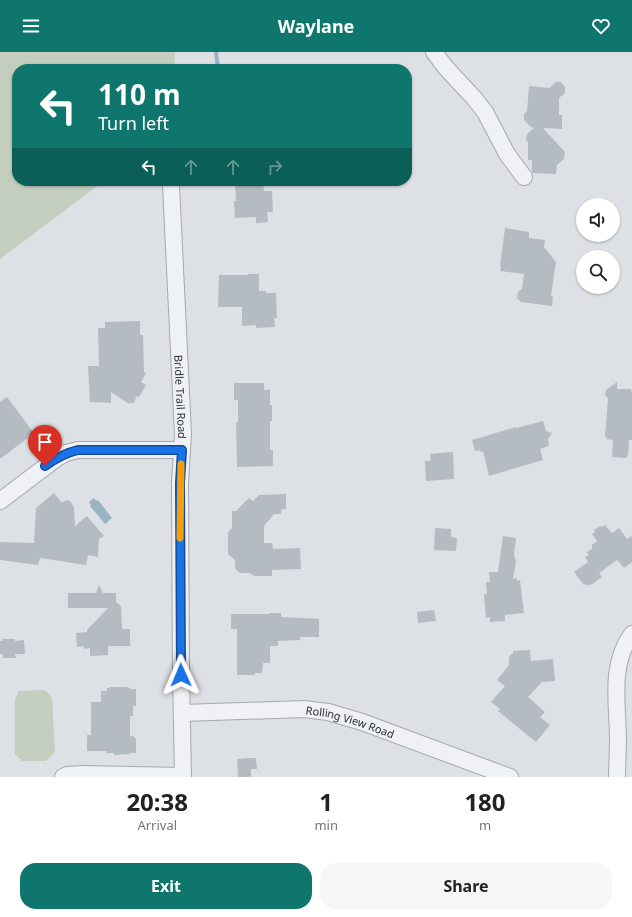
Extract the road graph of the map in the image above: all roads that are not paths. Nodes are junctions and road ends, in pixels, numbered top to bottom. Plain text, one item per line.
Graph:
1 (434, 52) edge
2 (524, 177) dead end
3 (171, 186) edge
4 (182, 450) junction
5 (0, 501) edge
6 (632, 634) edge
7 (182, 713) junction
8 (183, 776) edge
9 (63, 777) edge
10 (510, 777) edge
11 (616, 777) edge

1 - 2 street
3 - 4 street, Bridle Trail Road
4 - 5 street
4 - 7 street, Bridle Trail Road
6 - 11 street
7 - 8 street, Bridle Trail Road
7 - 10 street, Rolling View Road
8 - 9 street

